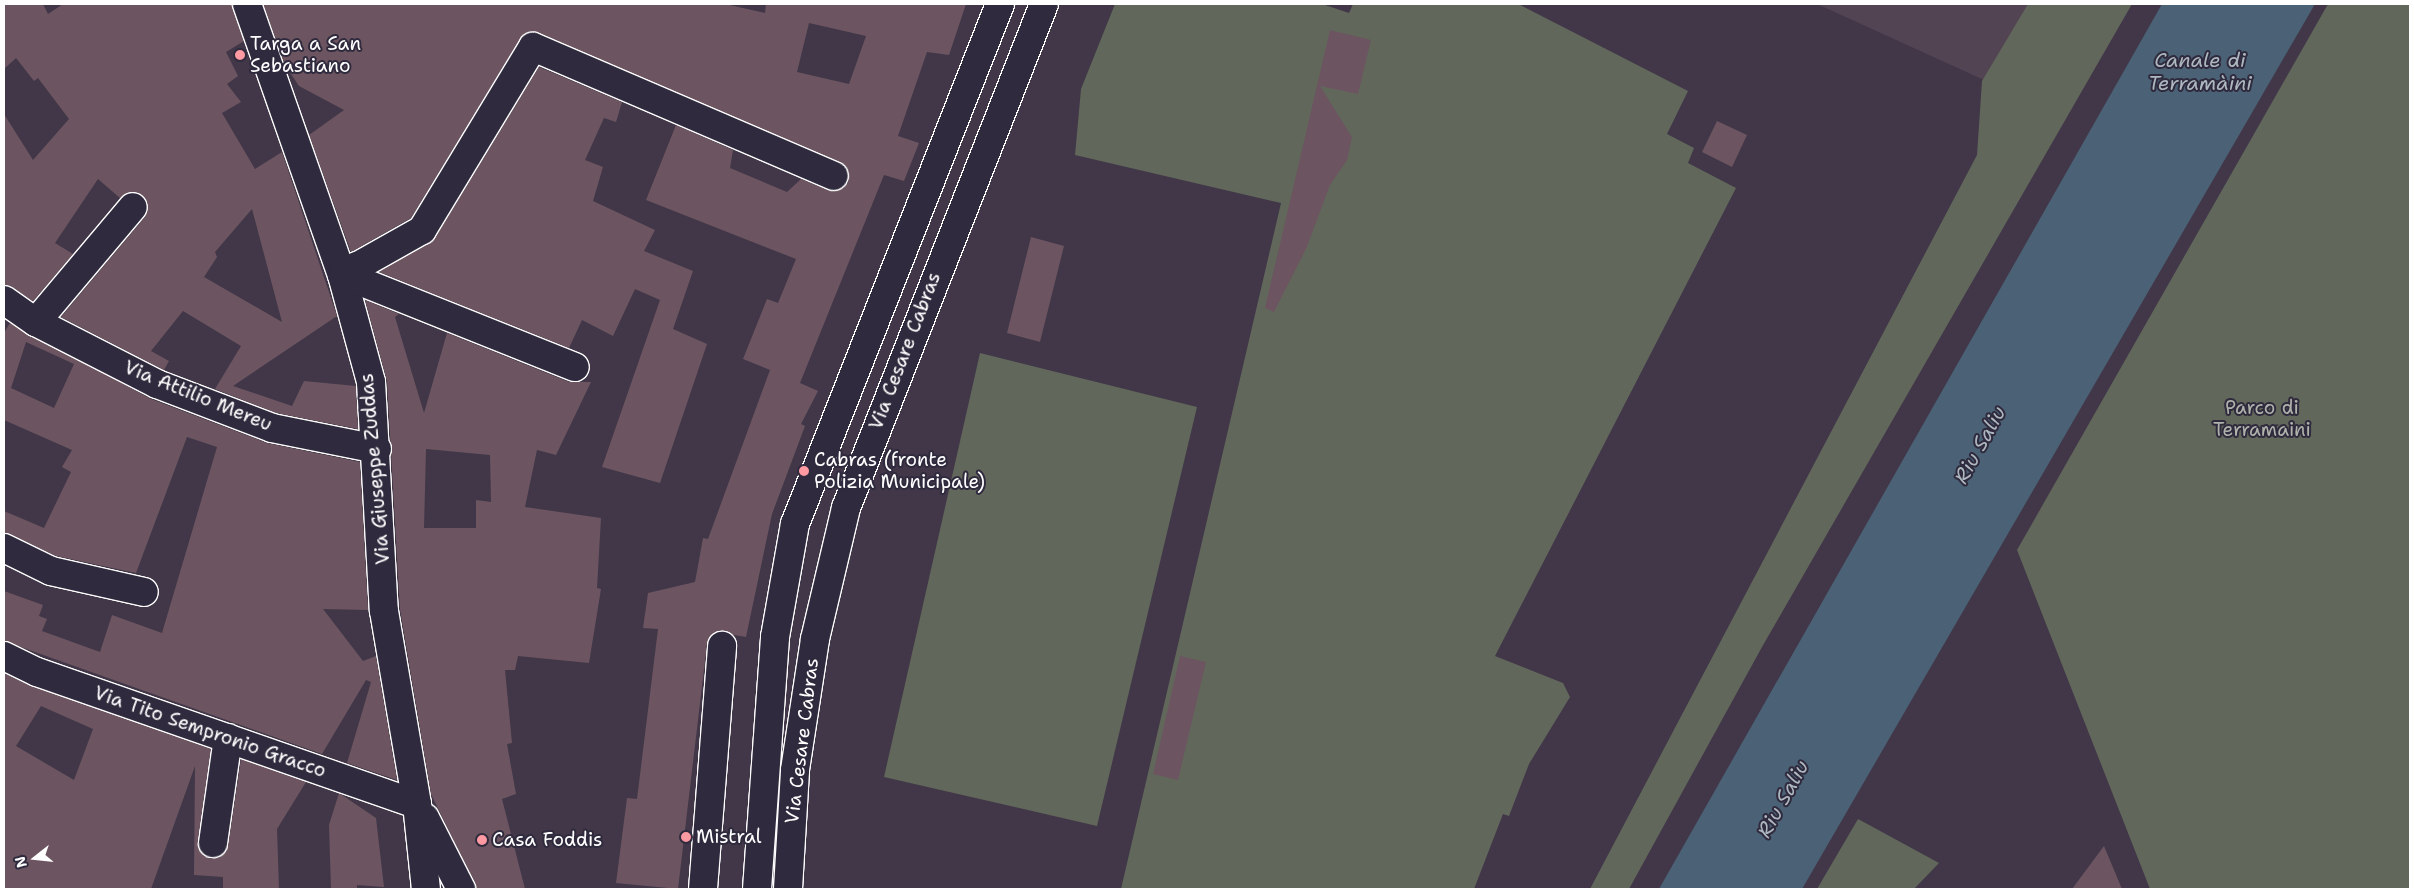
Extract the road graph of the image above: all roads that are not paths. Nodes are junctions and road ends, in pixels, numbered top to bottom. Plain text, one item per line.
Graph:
1 (247, 4) edge
2 (1000, 4) edge
3 (1044, 4) edge
4 (1052, 4) edge
5 (834, 176) dead end
6 (133, 207) dead end
7 (350, 271) junction
8 (4, 300) edge
9 (36, 322) junction
10 (575, 367) dead end
11 (376, 449) junction
12 (4, 548) edge
13 (144, 592) dead end
14 (722, 646) dead end
15 (4, 656) edge
16 (228, 738) junction
17 (417, 804) junction
18 (791, 824) junction
19 (213, 843) dead end
20 (426, 889) edge
21 (461, 889) edge
22 (703, 889) edge
23 (757, 889) edge
24 (788, 889) edge

1 - 7 street, Via Giuseppe Zuddas
2 - 23 street, Via Cesare Cabras
3 - 18 street, Via Cesare Cabras
4 - 18 street
5 - 7 street
6 - 9 street
7 - 10 street
7 - 11 street, Via Giuseppe Zuddas
8 - 9 street, Via Attilio Mereu
9 - 11 street, Via Attilio Mereu
11 - 17 street, Via Giuseppe Zuddas
12 - 13 street
14 - 22 street
15 - 16 street, Via Tito Sempronio Gracco
16 - 17 street, Via Tito Sempronio Gracco
16 - 19 street
17 - 20 street, Via Giuseppe Zuddas
17 - 21 street
18 - 24 street, Via Cesare Cabras

